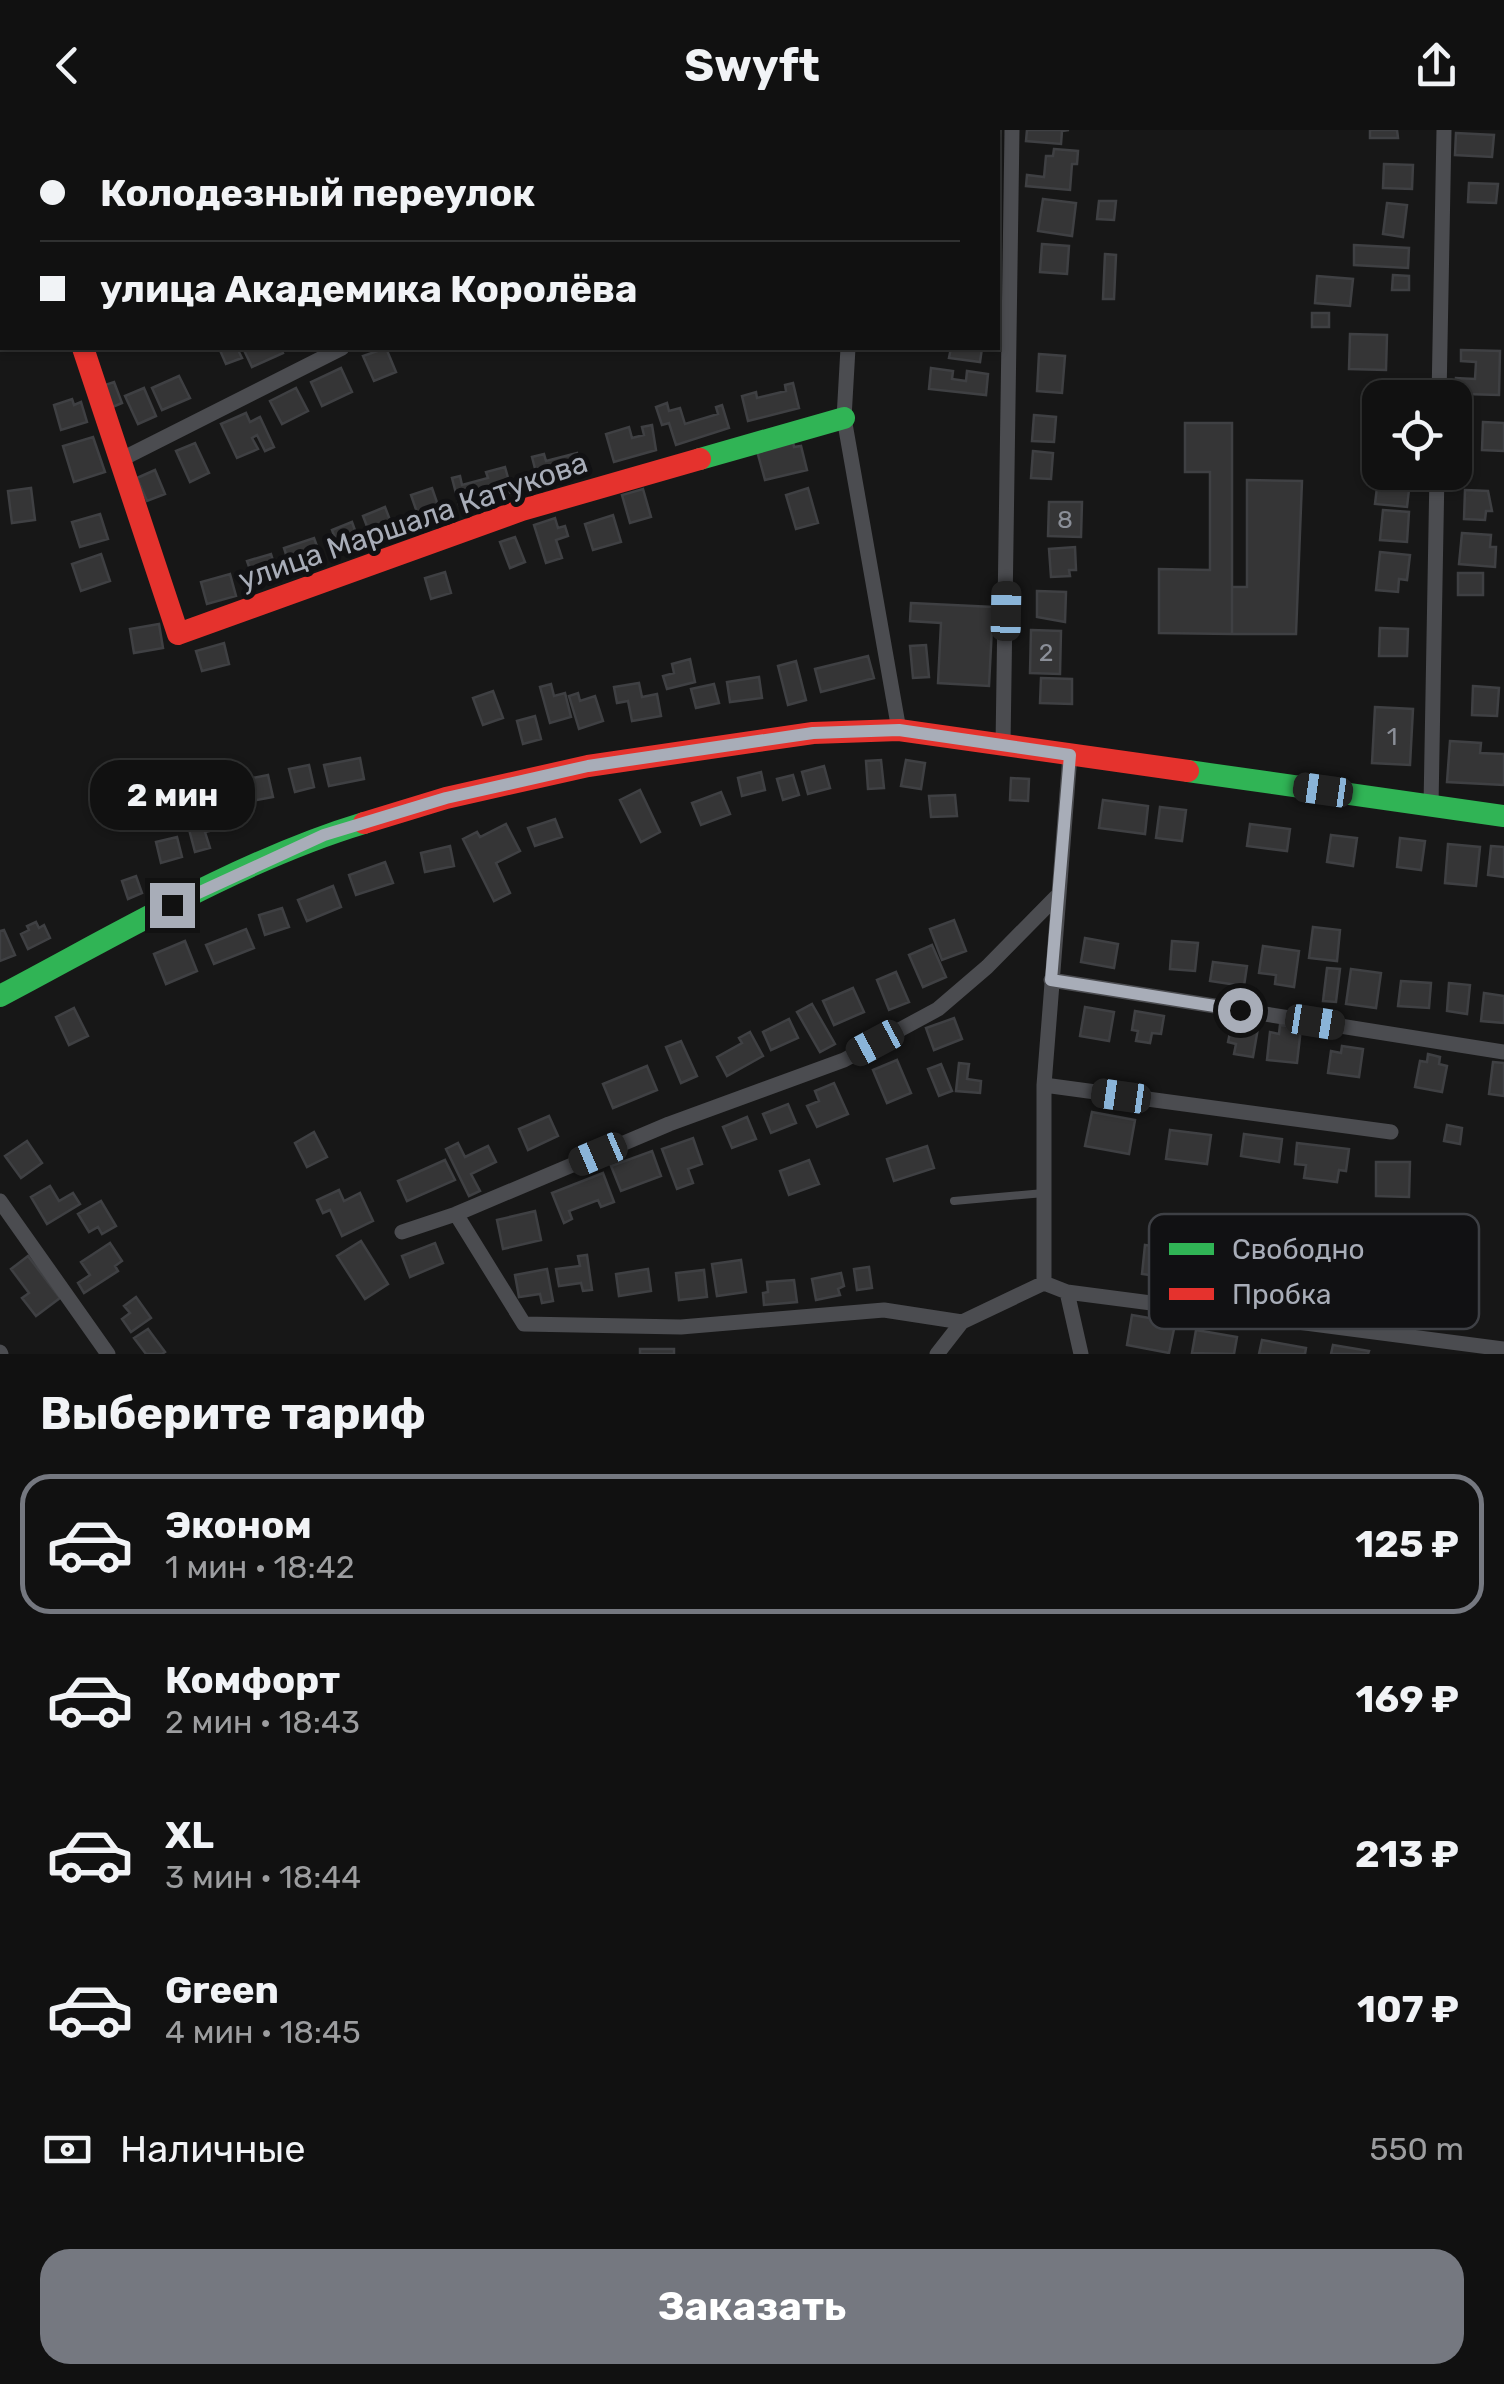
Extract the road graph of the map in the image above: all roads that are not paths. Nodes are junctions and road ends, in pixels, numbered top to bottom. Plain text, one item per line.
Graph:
1 (1012, 130) edge
2 (1444, 130) edge
3 (84, 350) edge
4 (338, 350) edge
5 (848, 350) edge
6 (1439, 380) edge
7 (844, 418) junction
8 (118, 461) junction
9 (1438, 490) edge
10 (899, 730) junction
11 (1003, 746) junction
12 (1070, 755) junction
13 (1431, 806) junction
14 (1504, 816) edge
15 (1056, 897) junction
16 (1051, 980) junction
17 (0, 996) edge
18 (1504, 1052) edge
19 (1044, 1085) junction
20 (1391, 1132) dead end
21 (1044, 1193) junction
22 (954, 1200) dead end
23 (0, 1201) edge
24 (456, 1214) junction
25 (402, 1232) dead end
26 (1044, 1283) junction
27 (1068, 1292) junction
28 (1149, 1303) edge
29 (962, 1322) junction
30 (1351, 1329) edge
31 (1504, 1349) edge
32 (108, 1354) edge
33 (937, 1354) edge
34 (1081, 1354) edge

1 - 11 street
2 - 6 street
3 - 8 street, улица Маршала Катукова
4 - 8 street
5 - 7 street
7 - 8 street, улица Маршала Катукова
7 - 10 street
9 - 13 street
10 - 11 street
10 - 17 street
11 - 12 street
12 - 13 street
12 - 15 street
13 - 14 street
15 - 16 street
15 - 24 street
16 - 18 street
16 - 19 street
19 - 20 street
19 - 21 street
21 - 22 lane
21 - 26 street
23 - 32 street
24 - 25 street
24 - 29 street
26 - 27 street
26 - 29 street
27 - 28 street
27 - 34 street
29 - 33 street
30 - 31 street

